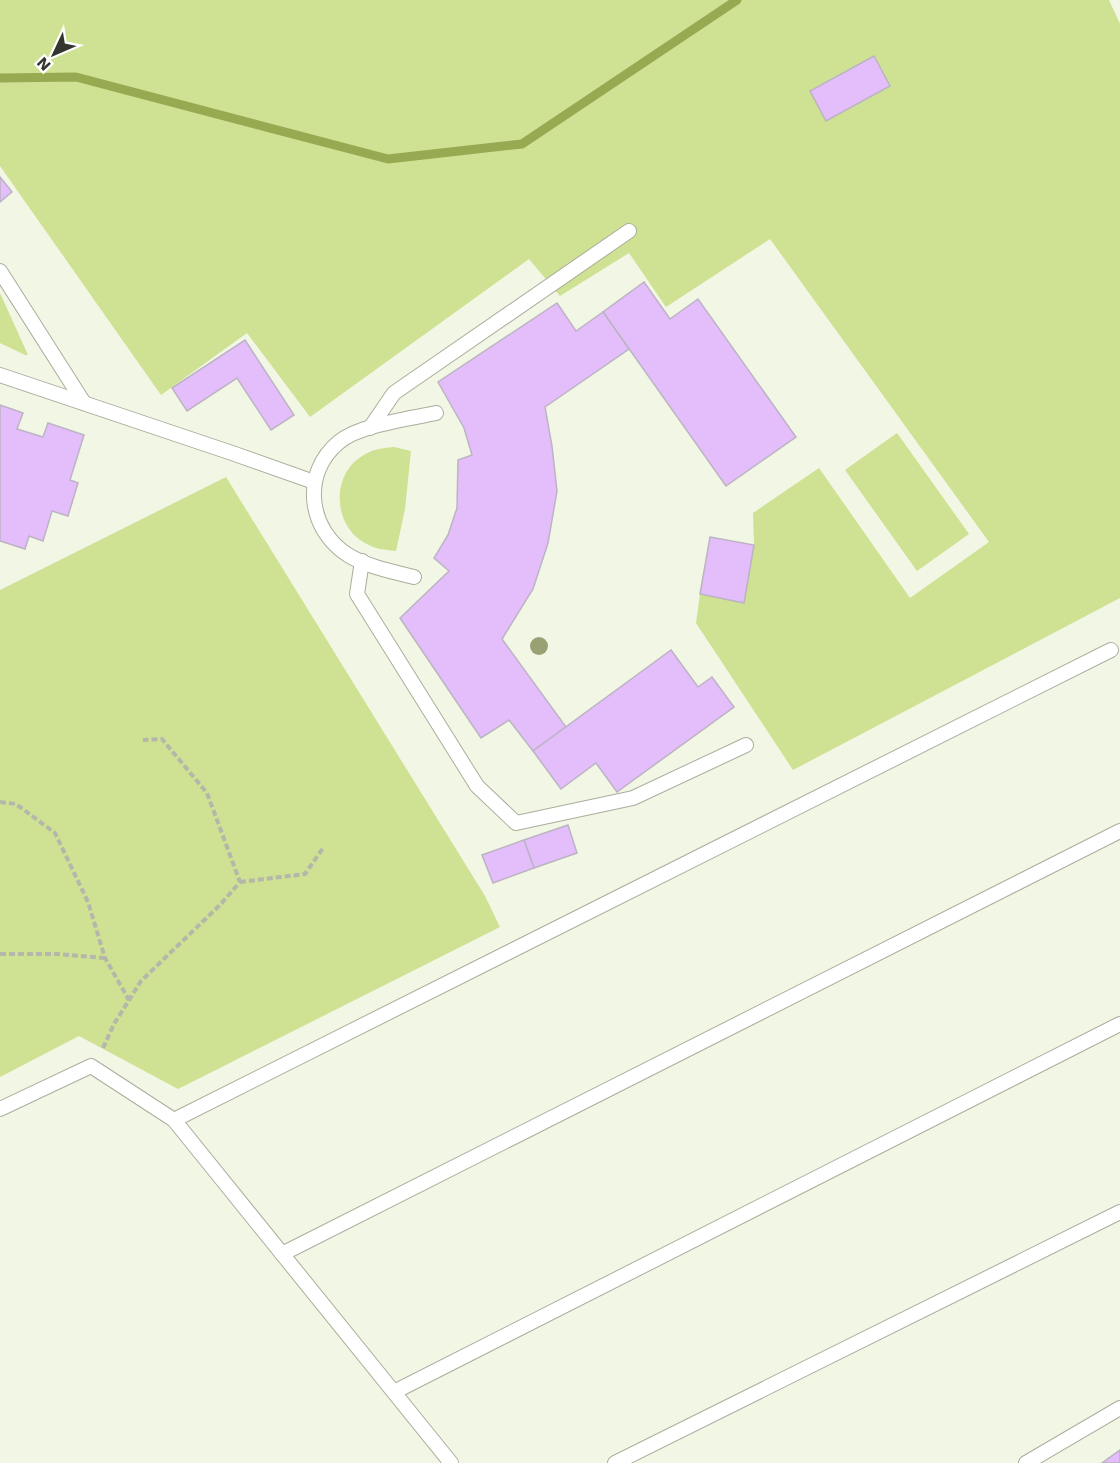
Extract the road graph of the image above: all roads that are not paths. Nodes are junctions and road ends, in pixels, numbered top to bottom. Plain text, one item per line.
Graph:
1 (629, 231) dead end
2 (0, 271) edge
3 (0, 375) edge
4 (84, 403) junction
5 (436, 413) dead end
6 (370, 428) junction
7 (314, 482) junction
8 (362, 561) junction
9 (414, 577) dead end
10 (1111, 650) dead end
11 (746, 745) dead end
12 (1120, 831) edge
13 (1120, 1024) edge
14 (0, 1109) edge
15 (174, 1120) junction
16 (1120, 1212) edge
17 (282, 1254) junction
18 (394, 1392) junction
19 (1120, 1408) edge
20 (451, 1463) edge
21 (615, 1463) edge
22 (1026, 1463) edge

1 - 6 lane
2 - 4 lane
3 - 4 lane
4 - 7 lane
5 - 6 lane
6 - 7 lane
7 - 8 lane
8 - 9 lane
8 - 11 lane
10 - 15 lane
12 - 17 lane
13 - 18 lane
14 - 15 lane
15 - 17 lane
16 - 21 lane
17 - 18 lane
18 - 20 lane
19 - 22 lane

